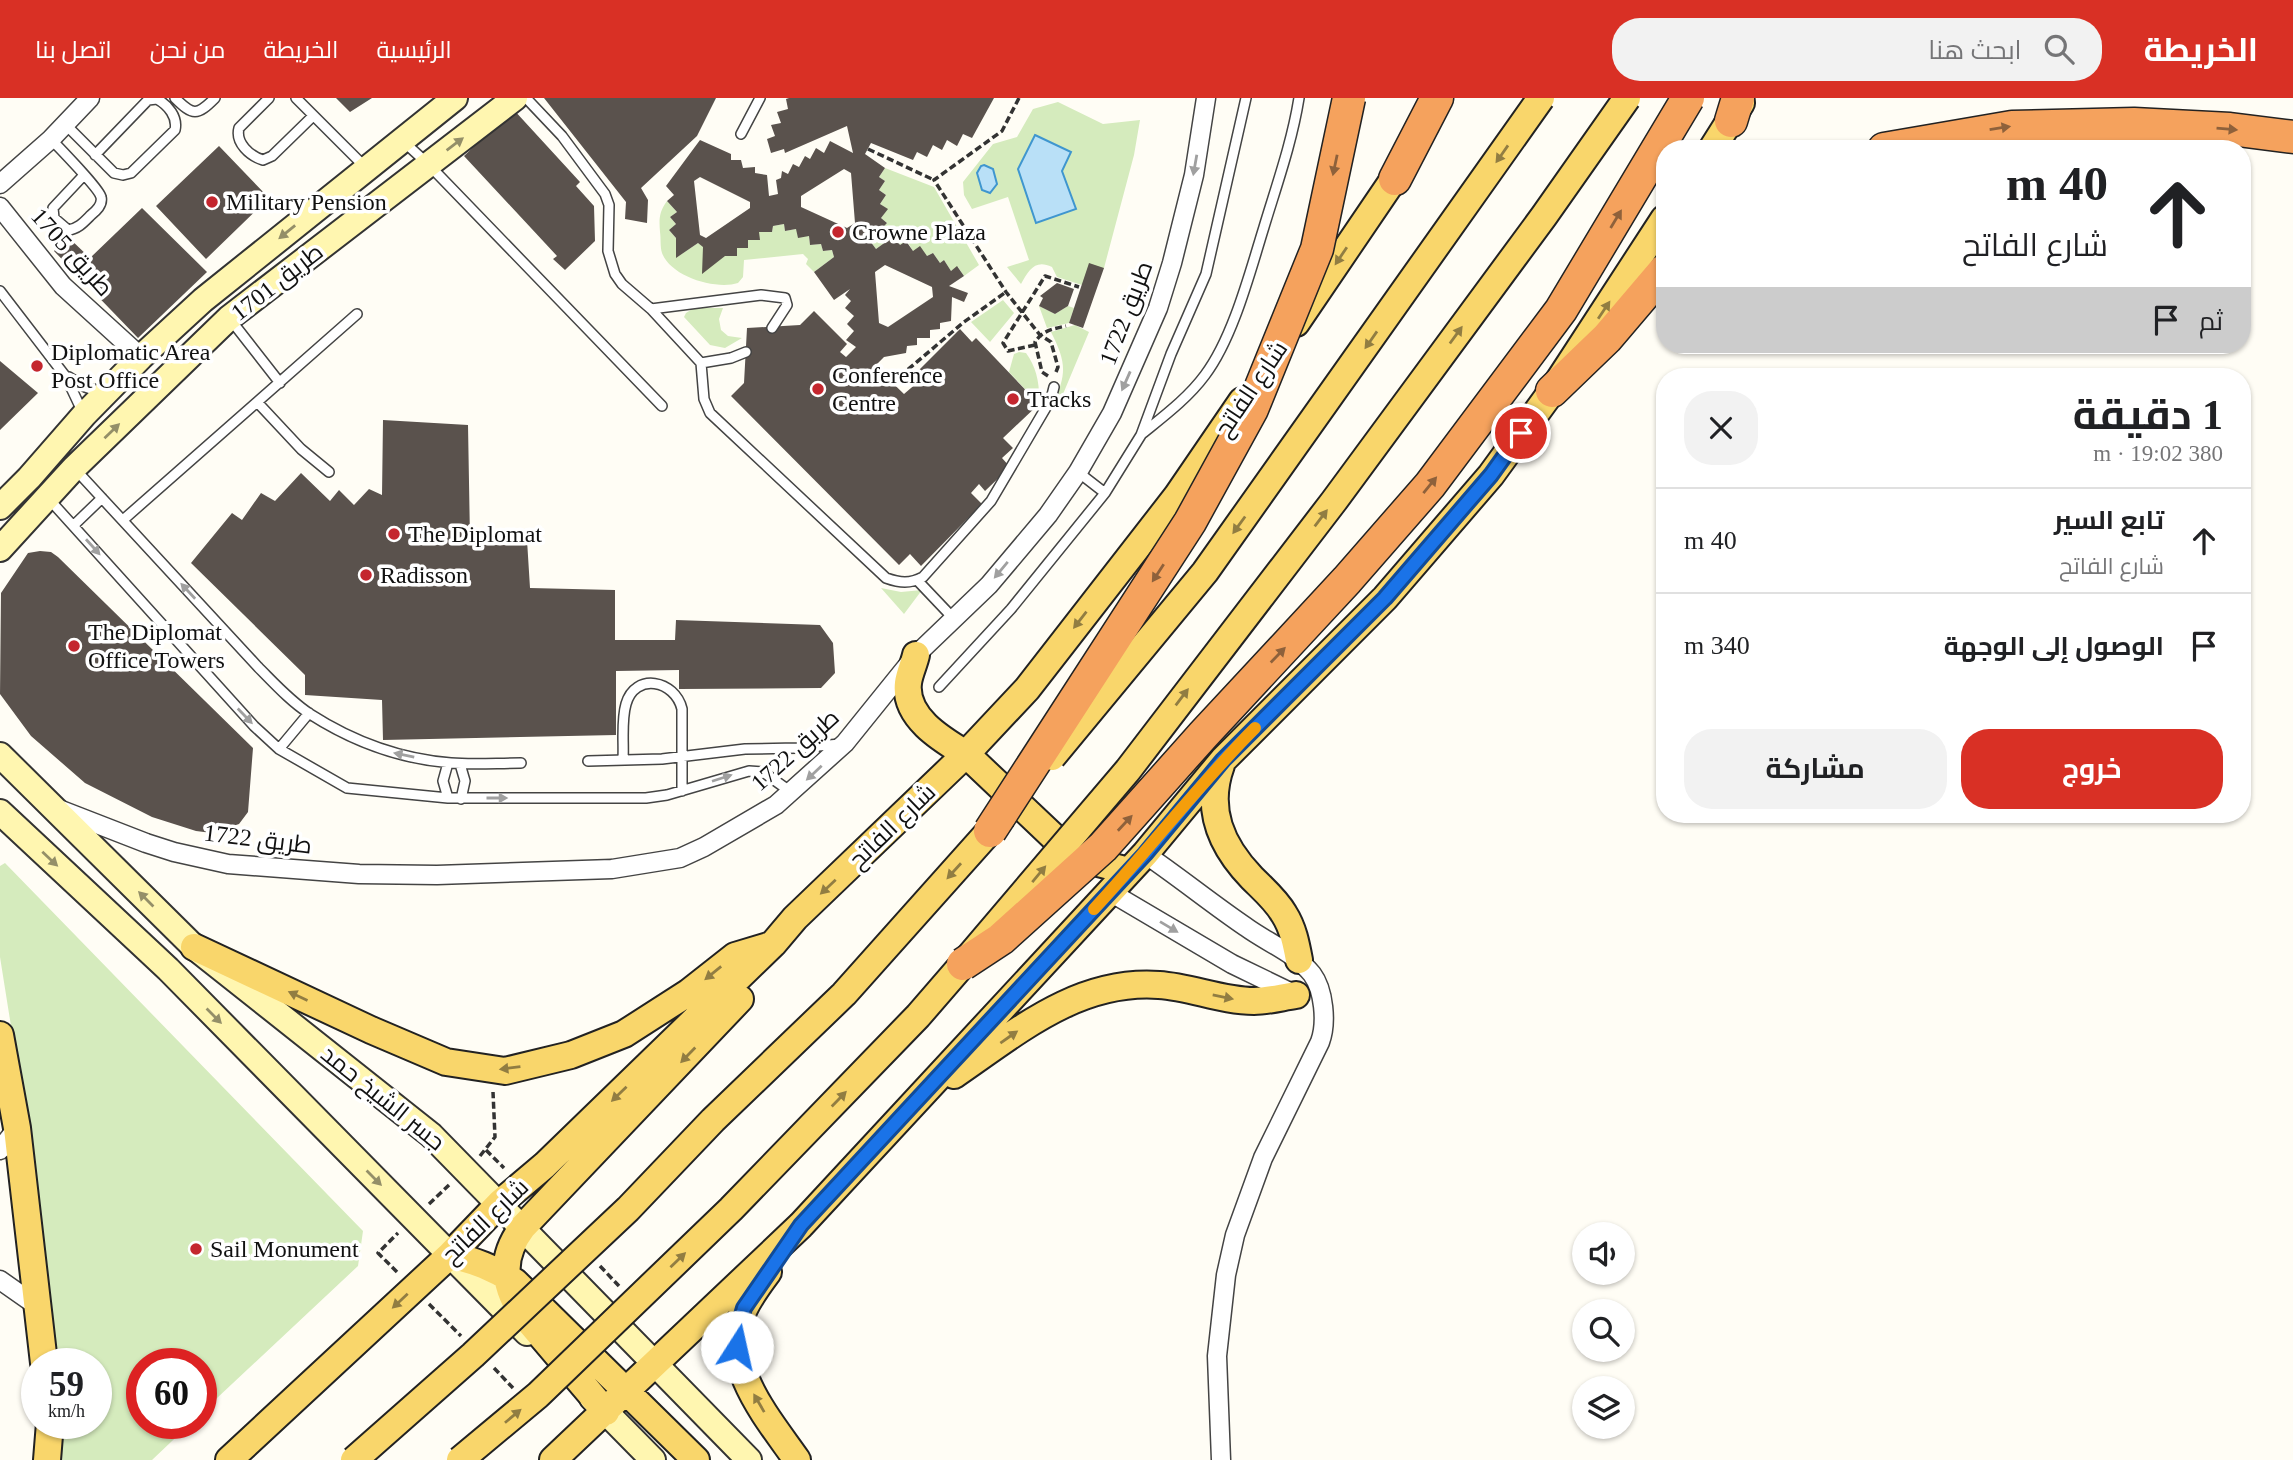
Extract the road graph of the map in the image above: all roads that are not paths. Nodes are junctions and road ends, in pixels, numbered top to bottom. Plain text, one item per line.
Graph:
1 (90, 98) edge
2 (175, 98) edge
3 (215, 98) edge
4 (269, 98) edge
5 (296, 98) edge
6 (455, 98) edge
7 (515, 98) edge
8 (526, 98) edge
9 (760, 98) edge
10 (1206, 98) edge
11 (1246, 98) edge
12 (1299, 98) edge
13 (1349, 98) edge
14 (1437, 98) edge
15 (1448, 98) edge
16 (1541, 98) edge
17 (1627, 98) edge
18 (1688, 98) edge
19 (1738, 106) edge
20 (313, 116) junction
21 (560, 117) dead end
22 (65, 124) junction
23 (551, 124) junction
24 (741, 134) dead end
25 (2293, 137) edge
26 (51, 139) junction
27 (401, 140) junction
28 (1663, 140) edge
29 (1717, 140) edge
30 (1936, 140) edge
31 (1656, 151) edge
32 (95, 155) junction
33 (428, 164) junction
34 (366, 168) junction
35 (84, 175) junction
36 (1395, 179) junction
37 (0, 184) edge
38 (0, 207) edge
39 (1656, 231) edge
40 (1656, 280) edge
41 (0, 291) edge
42 (651, 309) junction
43 (357, 314) dead end
44 (229, 318) junction
45 (772, 328) dead end
46 (746, 352) dead end
47 (141, 357) junction
48 (701, 363) junction
49 (60, 368) junction
50 (280, 383) junction
51 (1054, 387) dead end
52 (1552, 391) junction
53 (105, 394) junction
54 (258, 403) junction
55 (662, 406) dead end
56 (84, 415) junction
57 (1141, 435) junction
58 (56, 449) junction
59 (74, 468) junction
60 (329, 472) dead end
61 (1078, 472) junction
62 (29, 478) junction
63 (1105, 493) junction
64 (47, 497) junction
65 (102, 498) junction
66 (0, 507) edge
67 (122, 520) junction
68 (74, 525) junction
69 (0, 549) edge
70 (917, 580) junction
71 (955, 620) junction
72 (916, 655) junction
73 (939, 687) dead end
74 (309, 713) junction
75 (845, 743) junction
76 (279, 749) junction
77 (966, 754) junction
78 (0, 755) edge
79 (682, 757) junction
80 (623, 760) junction
81 (1223, 760) junction
82 (588, 761) dead end
83 (448, 763) junction
84 (520, 763) dead end
85 (460, 764) junction
86 (682, 791) junction
87 (791, 792) junction
88 (448, 799) junction
89 (461, 799) junction
90 (53, 807) junction
91 (0, 812) edge
92 (990, 831) junction
93 (1137, 863) junction
94 (1110, 892) junction
95 (773, 944) junction
96 (194, 947) junction
97 (1299, 960) junction
98 (963, 964) junction
99 (1308, 997) junction
100 (0, 1035) edge
101 (913, 1104) junction
102 (18, 1128) junction
103 (0, 1150) edge
104 (500, 1203) junction
105 (801, 1225) junction
106 (523, 1227) junction
107 (450, 1255) junction
108 (507, 1276) junction
109 (0, 1280) edge
110 (37, 1306) junction
111 (42, 1348) edge
112 (656, 1364) junction
113 (628, 1391) junction
114 (606, 1412) junction
115 (49, 1439) edge
116 (47, 1460) edge
117 (229, 1460) edge
118 (354, 1460) edge
119 (460, 1460) edge
120 (553, 1460) edge
121 (653, 1460) edge
122 (696, 1460) edge
123 (749, 1460) edge
124 (797, 1460) edge
125 (1221, 1460) edge

1 - 22 street
2 - 3 lane
4 - 20 lane
5 - 20 lane
6 - 27 main road, طريق 1701
33 -> 7 main road, طريق 1701
8 - 23 lane
9 - 24 lane
10 -> 61 street, طريق 1722
11 - 57 lane
12 - 57 lane
13 -> 92 highway, bridge
14 - 36 highway
15 - 36 main road, شارع الفاتح
16 -> 92 main road, bridge
98 -> 17 main road, bridge
28 -> 18 highway, bridge
19 - 29 main road
20 - 34 lane
21 - 23 lane
22 - 26 street
22 - 32 lane
23 - 42 lane
30 -> 25 highway
26 - 35 lane
26 - 37 street
27 - 33 lane
27 - 34 main road, طريق 1701
98 -> 31 highway, bridge
32 - 32 lane
33 - 44 main road, طريق 1701
33 - 55 lane
34 -> 47 main road, طريق 1701
35 - 35 lane
36 -> 77 main road, شارع الفاتح
38 - 47 street, طريق 1705
52 -> 39 main road
40 - 52 highway
41 - 49 lane
42 - 45 lane
42 - 48 lane
43 - 50 lane
44 - 50 lane
59 -> 44 main road, طريق 1701
46 - 48 lane
47 - 53 main road, طريق 1701
48 - 70 lane
49 - 53 lane
49 - 56 lane
50 - 54 lane
51 - 70 lane
52 - 81 main road
53 - 56 main road, طريق 1701
54 - 60 lane
54 - 67 lane
56 - 58 main road, طريق 1701
57 - 63 lane
58 - 59 main road
58 - 62 main road, طريق 1701
59 - 64 main road, طريق 1701
59 - 65 lane
61 - 63 lane
61 -> 71 street, طريق 1722
62 - 64 main road
62 - 66 main road, طريق 1701
63 - 73 lane
64 - 68 lane
64 - 69 main road, طريق 1701
65 - 67 lane
65 - 68 lane
74 -> 67 lane
68 -> 76 lane
70 - 71 lane
71 - 72 street, طريق 1722
72 - 75 street, طريق 1722
72 - 77 main road
74 - 76 lane
83 -> 74 lane
75 - 79 lane
75 -> 87 street, طريق 1722
76 - 88 lane
77 - 93 main road
77 -> 95 main road, شارع الفاتح
78 - 90 main road, جسر الشيخ حمد
79 - 80 lane
79 - 80 lane
79 - 86 lane
80 - 82 lane
81 - 93 main road
81 - 97 main road
83 - 85 lane
83 - 88 lane
84 - 85 lane
85 - 89 lane
86 -> 87 lane
89 -> 86 lane
87 - 90 street, طريق 1722
88 - 89 lane
96 -> 90 main road, جسر الشيخ حمد
91 -> 107 main road
92 -> 118 main road, bridge
93 - 94 main road
93 - 97 street
94 -> 99 street
94 - 101 main road
95 -> 96 main road
95 -> 104 main road, شارع الفاتح
95 -> 106 main road
96 - 104 main road, جسر الشيخ حمد
97 - 99 street
119 -> 98 main road, bridge
101 -> 99 main road
99 - 125 street
100 - 102 main road
101 - 105 main road
102 - 103 street
102 - 110 main road
104 - 106 main road, جسر الشيخ حمد
104 - 107 main road, شارع الفاتح
105 - 112 main road
124 -> 105 main road
106 - 108 main road
106 - 112 main road, جسر الشيخ حمد
107 - 108 main road
107 - 114 main road
107 -> 117 main road, شارع الفاتح
108 - 113 main road
108 - 114 main road
109 - 110 street
110 - 111 main road
112 - 113 main road
112 - 123 main road, جسر الشيخ حمد
113 - 114 main road
113 - 122 main road
114 - 120 main road
114 - 121 main road
115 - 116 main road

